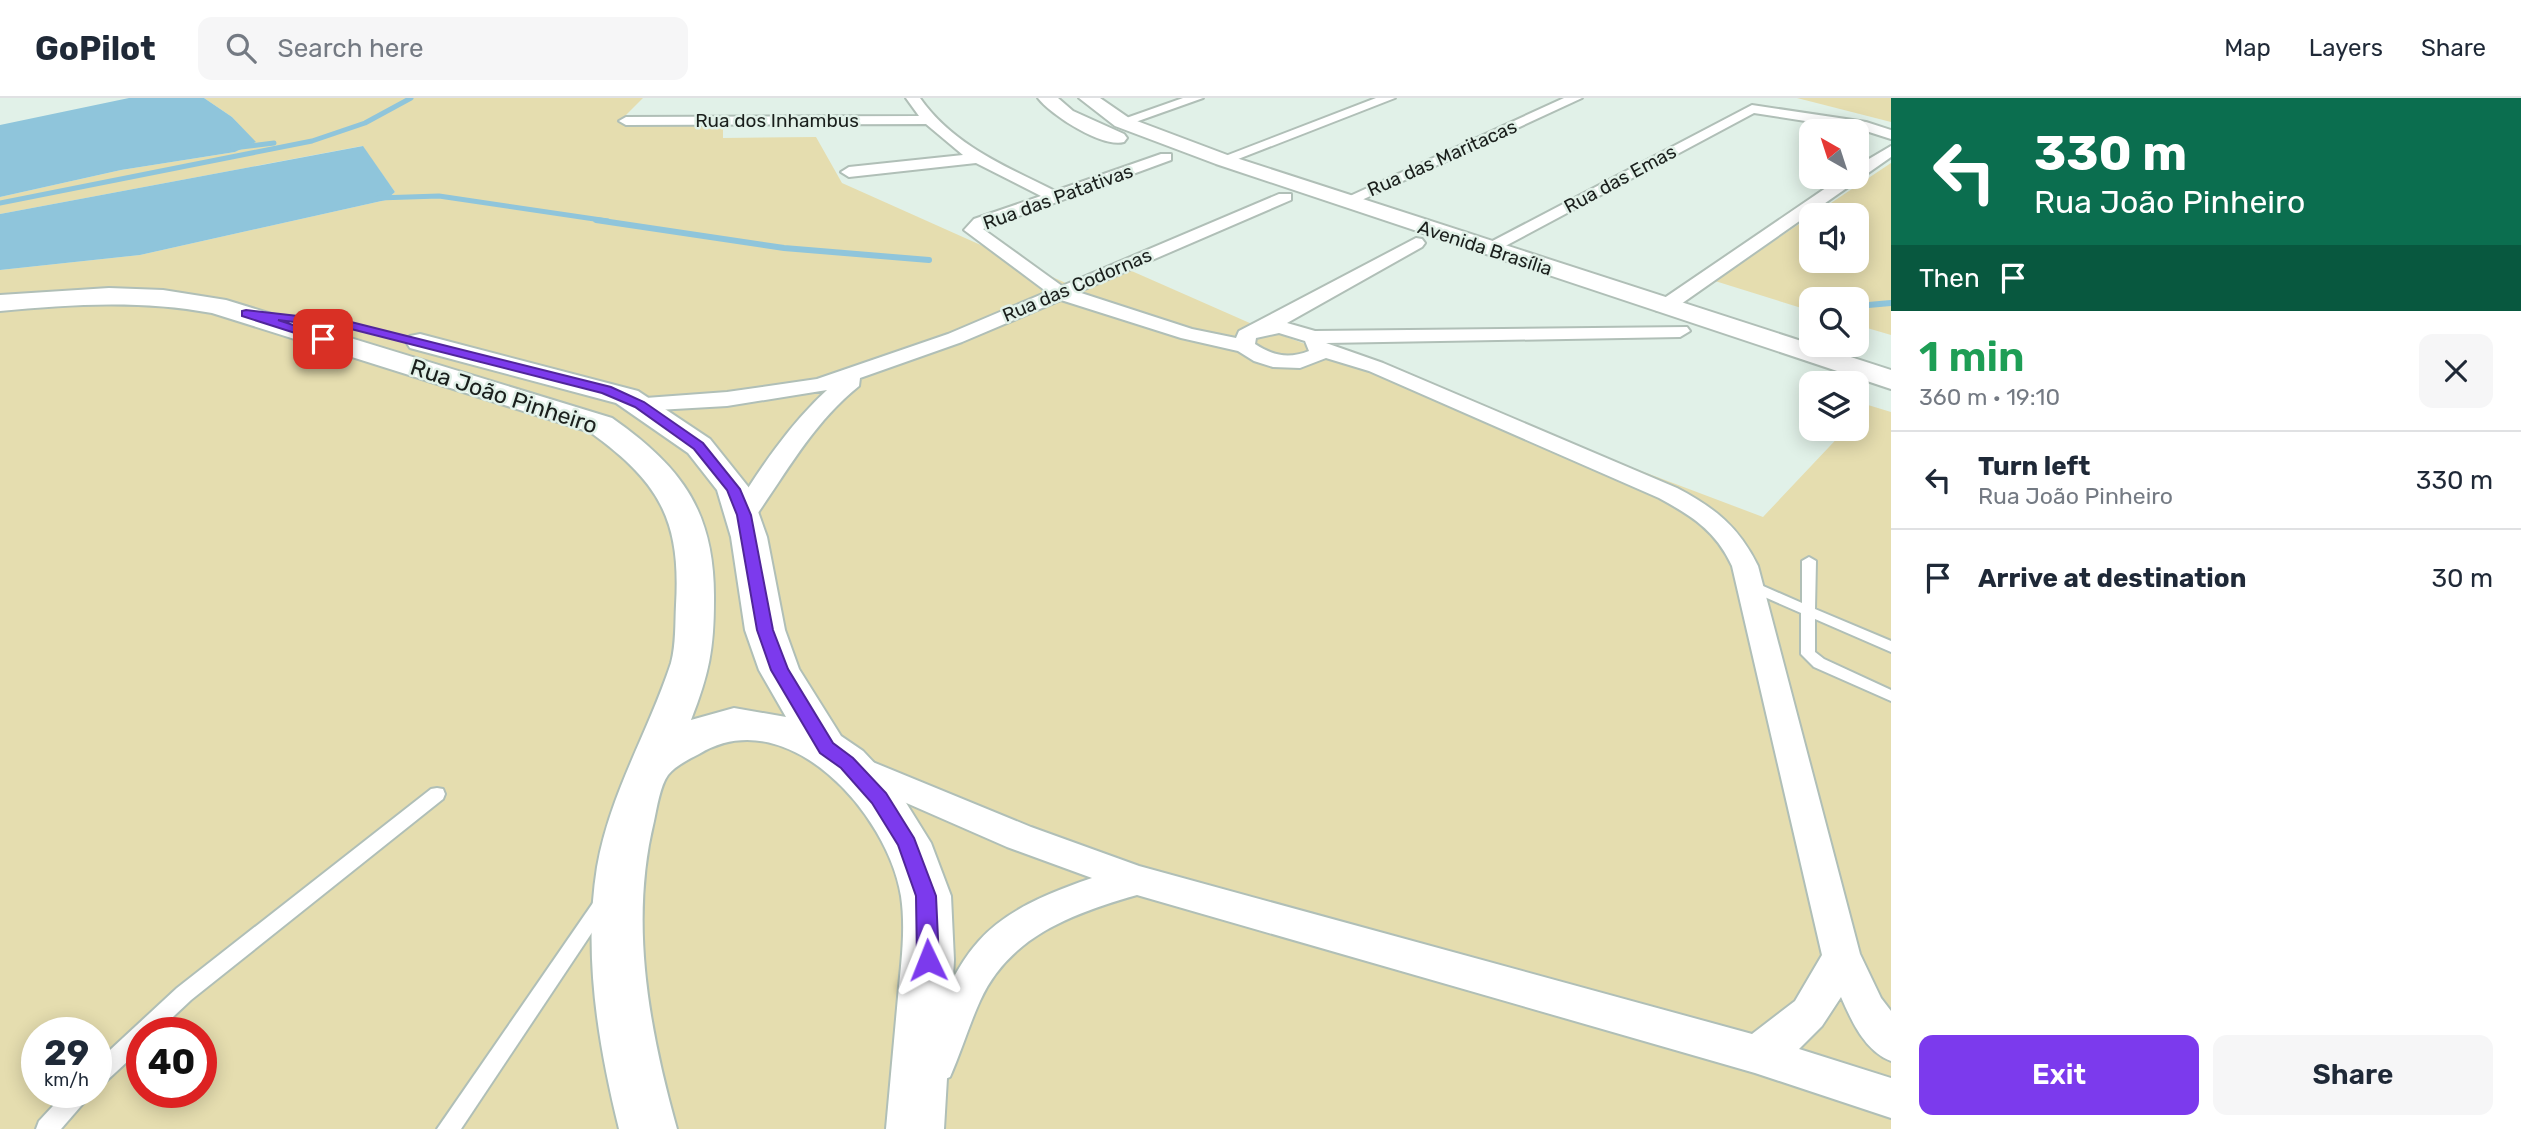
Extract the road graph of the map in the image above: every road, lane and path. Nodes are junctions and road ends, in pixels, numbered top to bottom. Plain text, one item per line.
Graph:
1 (913, 98) edge
2 (1047, 98) edge
3 (1088, 98) edge
4 (1196, 98) edge
5 (1388, 98) edge
6 (1575, 98) edge
7 (928, 120) junction
8 (626, 121) dead end
9 (1122, 122) junction
10 (1891, 135) edge
11 (1891, 150) edge
12 (1166, 157) junction
13 (979, 158) junction
14 (1223, 160) junction
15 (1869, 165) edge
16 (849, 172) dead end
17 (1835, 189) edge
18 (1294, 192) junction
19 (1057, 198) junction
20 (1347, 201) junction
21 (1418, 234) junction
22 (1488, 248) junction
23 (1060, 293) junction
24 (0, 303) edge
25 (1664, 307) junction
26 (246, 313) junction
27 (1263, 328) junction
28 (1680, 331) junction
29 (1316, 343) junction
30 (1245, 346) junction
31 (867, 368) junction
32 (1802, 371) edge
33 (1891, 380) edge
34 (1869, 393) edge
35 (1891, 401) edge
36 (640, 404) junction
37 (744, 515) junction
38 (1809, 561) dead end
39 (1749, 585) junction
40 (1808, 610) junction
41 (1891, 647) edge
42 (1891, 696) edge
43 (837, 756) junction
44 (648, 766) junction
45 (437, 794) dead end
46 (620, 877) junction
47 (1137, 880) junction
48 (1841, 955) junction
49 (160, 1017) edge
50 (1891, 1042) edge
51 (126, 1049) edge
52 (1755, 1054) junction
53 (112, 1062) edge
54 (1891, 1098) edge
55 (66, 1108) edge
56 (916, 1119) edge
57 (47, 1129) edge
58 (448, 1129) edge
59 (648, 1129) edge

1 - 7 street
2 - 12 street, Avenida Brasília
3 - 9 street, Avenida Brasília
4 - 9 street
5 - 14 street
6 - 20 street, Rua das Maritacas
7 - 8 street, Rua dos Inhambus
7 - 13 street
9 - 14 street, Avenida Brasília
10 - 22 street, Rua das Emas
11 - 15 street
12 - 18 street, Avenida Brasília
12 - 19 street, Rua das Patativas
13 - 16 street
13 - 19 street
14 - 18 street, Avenida Brasília
17 - 25 street
18 - 20 street, Avenida Brasília
18 - 21 street, Avenida Brasília
18 - 23 street, Rua das Codornas
19 - 23 street, Rua das Patativas
20 - 21 street, Avenida Brasília
21 - 22 street, Avenida Brasília
21 - 27 street
21 - 28 street, Avenida Brasília
22 - 25 street, Avenida Brasília
23 - 30 street
23 - 31 street, Rua das Codornas
24 - 26 street, Rua João Pinheiro
25 - 33 street, Avenida Brasília
26 - 36 street, Rua João Pinheiro
26 - 44 street, Rua João Pinheiro
27 - 29 street
27 - 30 street
28 - 29 street
28 - 32 street, Avenida Brasília
29 - 30 street
29 - 39 street
31 - 36 street, Rua das Codornas
31 - 37 street, Rua das Codornas
34 - 35 street
36 - 37 street, Rua João Pinheiro
37 - 43 street, Rua João Pinheiro
38 - 40 lane
39 - 40 lane
39 - 48 street
40 - 41 lane
40 - 42 lane
43 - 44 street
43 - 47 street
43 - 56 street, Rua João Pinheiro
44 - 46 street, Rua João Pinheiro
45 - 49 lane
46 - 58 lane
46 - 59 street, Rua João Pinheiro
47 - 52 street
47 - 56 street
48 - 50 street
48 - 52 street
51 - 53 lane
52 - 54 street
55 - 57 lane

